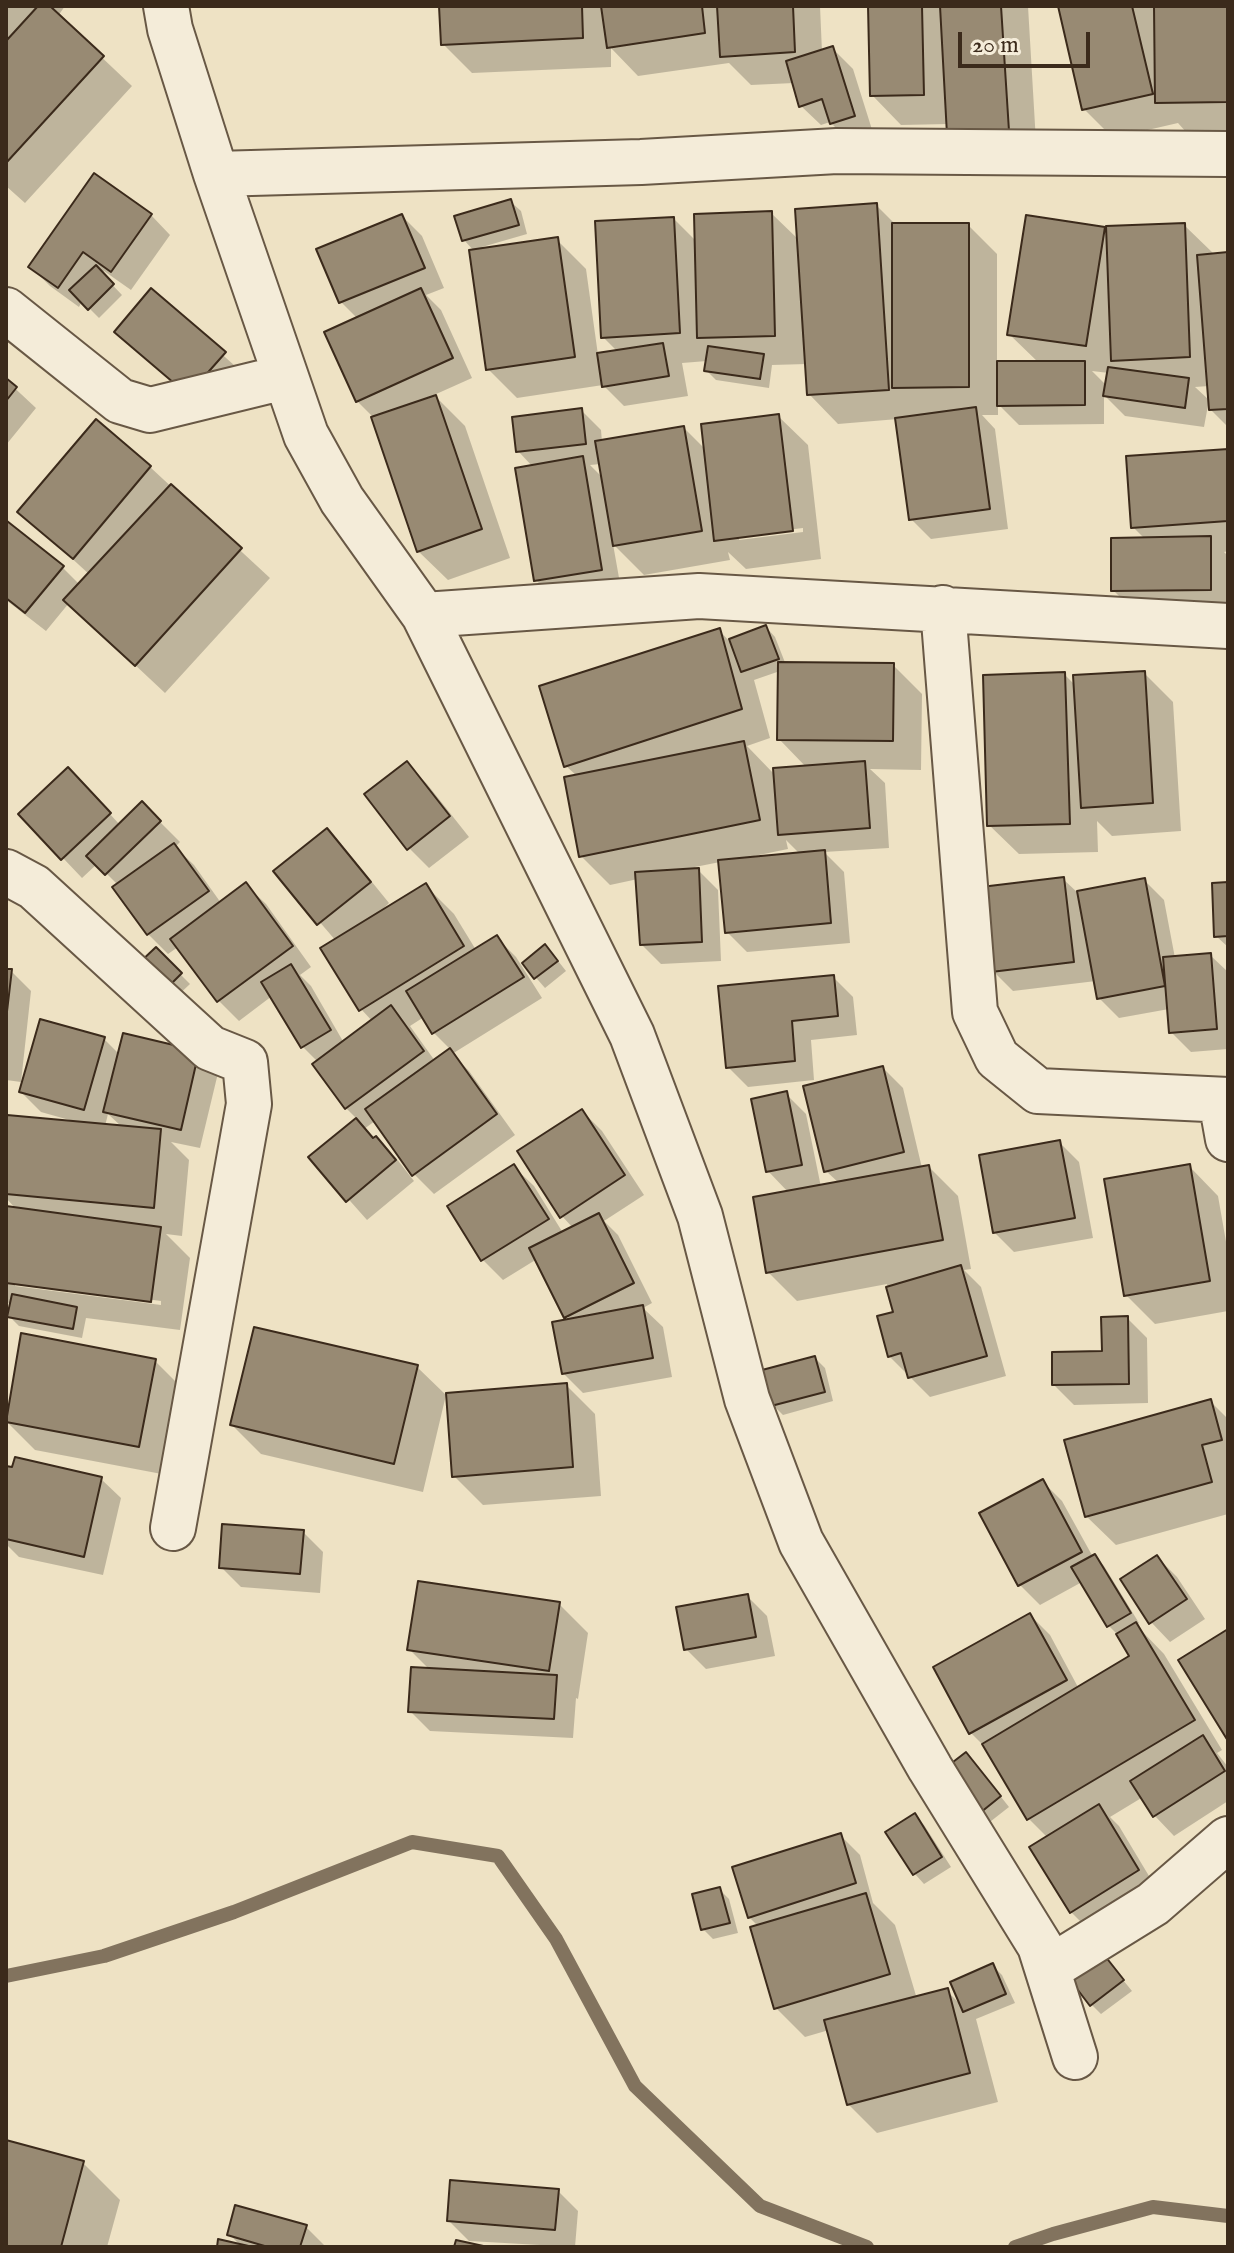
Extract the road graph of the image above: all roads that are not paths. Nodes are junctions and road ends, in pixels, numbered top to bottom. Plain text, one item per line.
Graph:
1 (166, 6) edge
2 (1228, 154) edge
3 (216, 174) junction
4 (6, 310) edge
5 (285, 377) junction
6 (943, 608) junction
7 (424, 615) junction
8 (1228, 626) edge
9 (6, 872) edge
10 (1226, 1113) edge
11 (173, 1528) dead end
12 (1228, 1839) edge
13 (1048, 1969) junction
14 (1075, 2057) dead end

1 - 3 street
2 - 3 street
3 - 5 street
4 - 5 street
5 - 7 street
6 - 7 street
6 - 8 street
6 - 10 street
7 - 13 street
9 - 11 street
12 - 13 street
13 - 14 street

